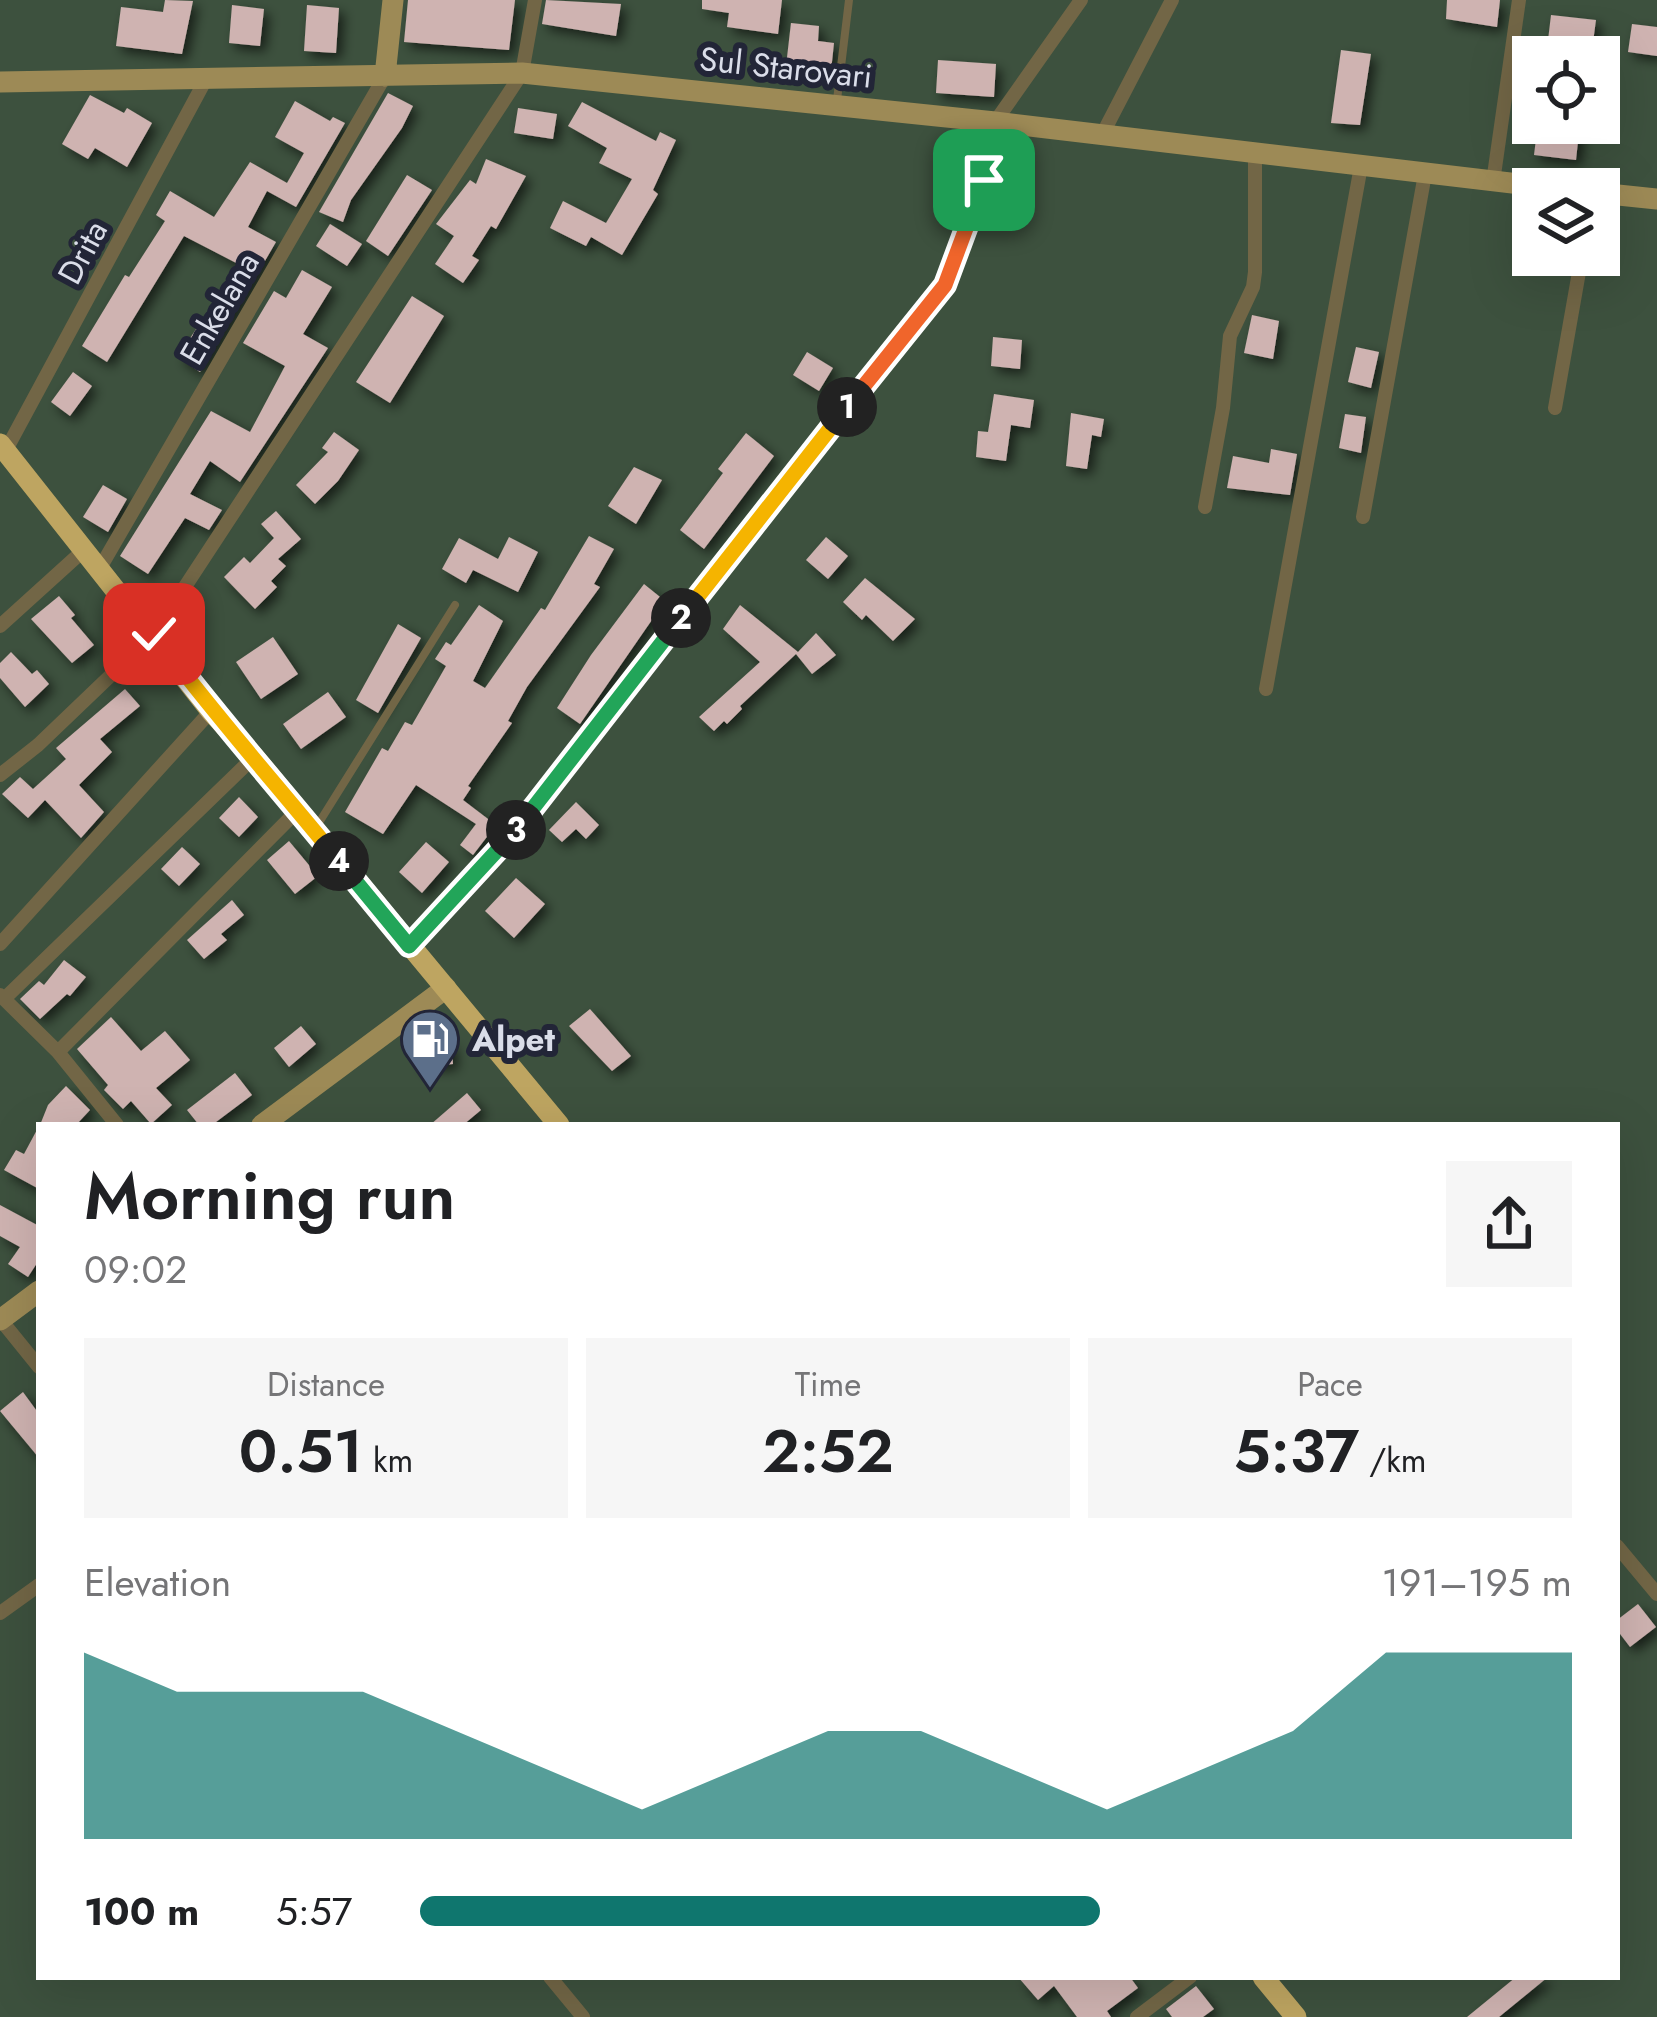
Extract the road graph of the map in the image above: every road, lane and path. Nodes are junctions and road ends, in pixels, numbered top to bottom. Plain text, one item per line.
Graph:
1 (393, 0) edge
2 (535, 0) edge
3 (849, 0) edge
4 (1081, 0) edge
5 (1172, 0) edge
6 (1519, 0) edge
7 (522, 73) junction
8 (385, 76) junction
9 (206, 79) junction
10 (0, 82) edge
11 (836, 106) junction
12 (995, 122) junction
13 (1102, 135) junction
14 (1255, 153) junction
15 (1361, 166) junction
16 (1425, 174) junction
17 (1493, 182) junction
18 (1512, 184) edge
19 (1620, 195) edge
20 (1657, 199) edge
21 (1578, 276) edge
22 (1555, 408) dead end
23 (3, 447) edge
24 (1205, 508) dead end
25 (1363, 517) dead end
26 (85, 549) junction
27 (100, 568) junction
28 (454, 605) dead end
29 (0, 626) edge
30 (154, 634) junction
31 (1266, 689) dead end
32 (211, 711) junction
33 (254, 757) junction
34 (0, 775) edge
35 (298, 810) junction
36 (314, 830) junction
37 (0, 944) edge
38 (409, 946) junction
39 (446, 988) junction
40 (2, 997) edge
41 (58, 1052) junction
42 (115, 1122) edge
43 (266, 1122) edge
44 (557, 1122) edge
45 (36, 1293) edge
46 (0, 1320) edge
47 (36, 1363) edge
48 (1620, 1550) edge
49 (36, 1587) edge
50 (1657, 1594) edge
51 (0, 1613) edge
52 (553, 1980) edge
53 (1186, 1980) edge
54 (1265, 1980) edge
55 (584, 2017) edge
56 (1137, 2017) edge
57 (1296, 2017) edge

1 - 8 main road
2 - 7 street
3 - 11 lane
4 - 12 street
5 - 13 street
6 - 17 street
7 - 8 main road, Sul Starovari
7 - 11 main road, Sul Starovari
7 - 30 street
8 - 9 main road, Sul Starovari
8 - 27 street, Enkelana
9 - 10 main road, Sul Starovari
9 - 23 street, Drita
11 - 12 main road, Sul Starovari
12 - 13 main road, Sul Starovari
12 - 38 street
13 - 14 main road, Sul Starovari
14 - 15 main road, Sul Starovari
14 - 24 street
15 - 16 main road, Sul Starovari
15 - 31 street
16 - 17 main road, Sul Starovari
16 - 25 street
17 - 18 main road, Sul Starovari
19 - 20 main road
21 - 22 street
23 - 26 main road
26 - 27 main road
26 - 29 street
27 - 30 main road
28 - 36 lane
30 - 32 main road
30 - 34 street
32 - 33 main road
32 - 37 street
33 - 35 main road
33 - 40 street
35 - 36 main road
35 - 41 street
36 - 38 main road
38 - 39 main road
39 - 43 main road
39 - 44 main road
40 - 41 street
41 - 42 street
45 - 46 main road
46 - 47 street
48 - 50 street
49 - 51 street
52 - 55 street
53 - 56 street
54 - 57 main road

